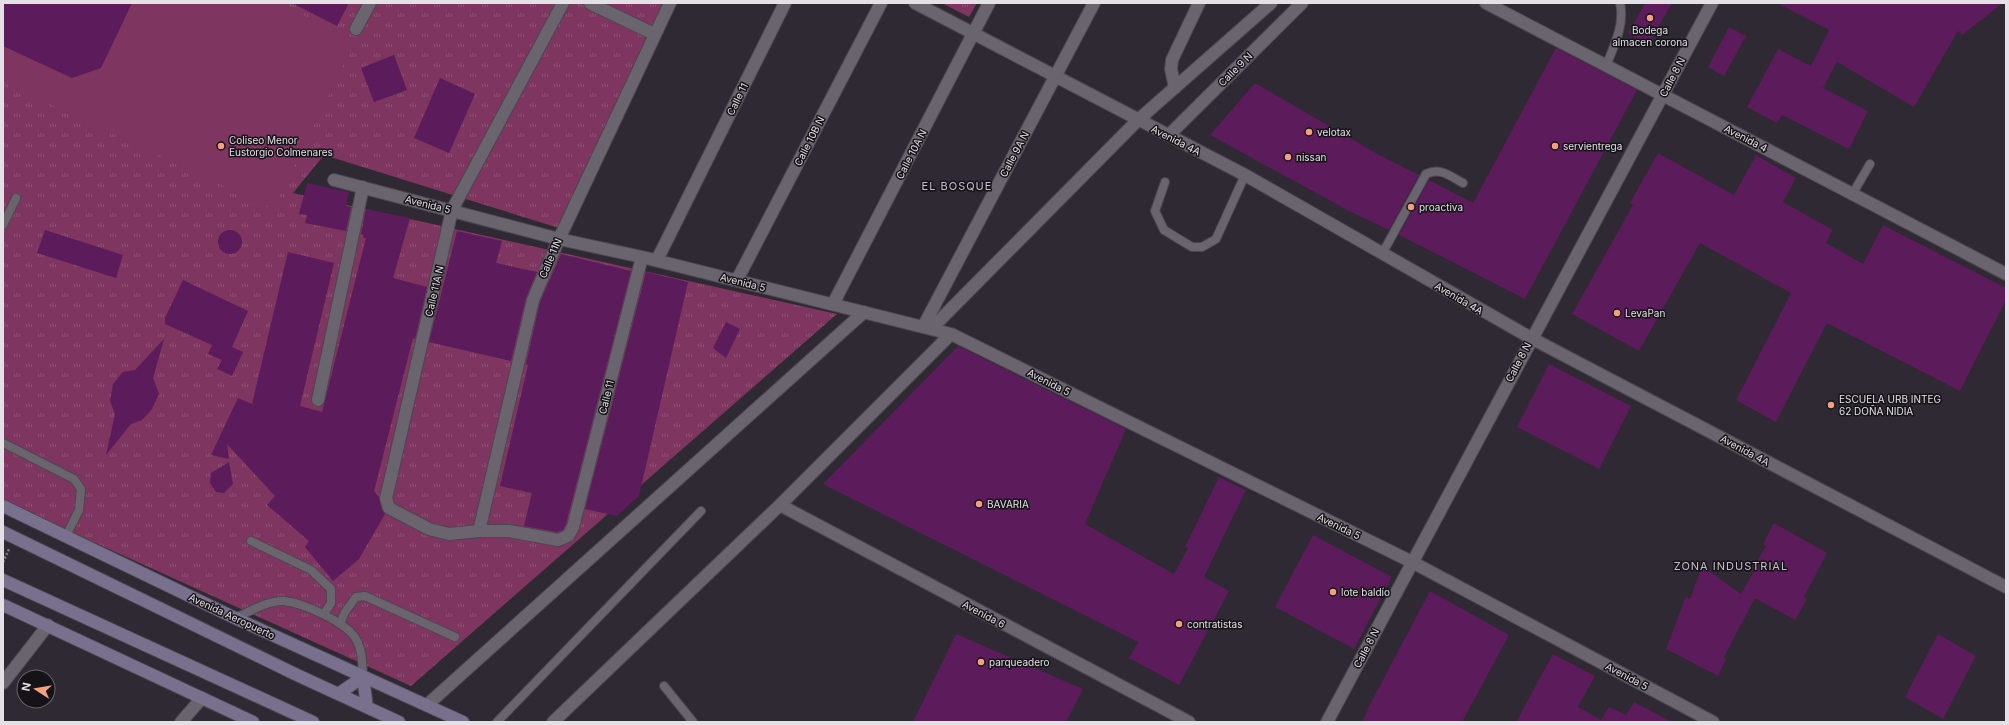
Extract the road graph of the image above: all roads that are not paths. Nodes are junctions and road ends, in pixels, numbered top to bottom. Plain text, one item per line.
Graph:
1 (370, 3) edge
2 (563, 3) edge
3 (590, 3) edge
4 (670, 3) edge
5 (785, 3) edge
6 (881, 3) edge
7 (915, 3) edge
8 (989, 3) edge
9 (1094, 3) edge
10 (1199, 3) edge
11 (1271, 3) edge
12 (1302, 3) edge
13 (1486, 3) edge
14 (1620, 3) edge
15 (1712, 3) edge
16 (356, 29) dead end
17 (973, 33) junction
18 (654, 34) junction
19 (1606, 66) junction
20 (1055, 76) junction
21 (1175, 88) junction
22 (1662, 95) junction
23 (1138, 120) junction
24 (1169, 136) junction
25 (1870, 164) dead end
26 (1245, 176) junction
27 (334, 180) dead end
28 (1165, 182) dead end
29 (1463, 183) dead end
30 (363, 187) junction
31 (1853, 193) junction
32 (16, 198) dead end
33 (452, 210) junction
34 (3, 225) edge
35 (559, 239) junction
36 (1382, 254) junction
37 (642, 257) junction
38 (657, 260) junction
39 (2006, 274) edge
40 (737, 280) junction
41 (833, 304) junction
42 (864, 312) junction
43 (927, 328) junction
44 (951, 334) junction
45 (1531, 338) junction
46 (318, 400) dead end
47 (3, 443) edge
48 (780, 505) junction
49 (3, 506) edge
50 (701, 511) dead end
51 (479, 531) junction
52 (3, 532) edge
53 (66, 536) junction
54 (568, 536) joint
55 (251, 541) dead end
56 (1412, 562) junction
57 (3, 580) edge
58 (2006, 587) edge
59 (3, 605) edge
60 (324, 614) junction
61 (234, 618) junction
62 (340, 624) junction
63 (48, 625) junction
64 (455, 637) dead end
65 (363, 677) junction
66 (3, 683) edge
67 (664, 686) dead end
68 (338, 694) junction
69 (202, 698) junction
70 (427, 706) junction
71 (367, 707) junction
72 (182, 722) edge
73 (253, 722) edge
74 (314, 722) edge
75 (399, 722) edge
76 (463, 722) edge
77 (497, 722) edge
78 (553, 722) edge
79 (693, 722) edge
80 (1189, 722) edge
81 (1327, 722) edge
82 (1713, 722) edge

1 - 16 street
2 - 33 street, Calle 11A N
3 - 18 street
4 - 18 street, Calle 11N
5 - 38 street, Calle 11
6 - 40 street, Calle 10B N
7 - 17 street, Avenida 4A
8 - 17 street, Calle 10A N
9 - 20 street, Calle 9A N
10 - 21 street
11 - 21 street
12 - 24 street, Calle 9 N
13 - 19 street, Avenida 4
14 - 19 lane
15 - 22 street, Calle 8 N
17 - 20 street, Avenida 4A
17 - 41 street, Calle 10A N
18 - 35 street, Calle 11N
19 - 22 street, Avenida 4
20 - 23 street, Avenida 4A
20 - 43 street, Calle 9A N
21 - 23 street
22 - 31 street, Avenida 4
22 - 45 street, Calle 8 N
23 - 24 street, Avenida 4A
23 - 43 street
24 - 26 street, Avenida 4A
25 - 31 lane
26 - 28 lane
26 - 36 street, Avenida 4A
27 - 30 street, Avenida 5
29 - 36 lane
30 - 33 street, Avenida 5
30 - 46 street
31 - 39 street, Avenida 4
32 - 34 lane
33 - 35 street, Avenida 5
33 - 51 street, Calle 11A N
35 - 37 street, Avenida 5
35 - 51 street, Calle 11N
36 - 45 street, Avenida 4A
37 - 38 street, Avenida 5
37 - 54 street, Calle 11
38 - 40 street, Avenida 5
40 - 41 street, Avenida 5
41 - 42 street, Avenida 5
42 - 43 street, Avenida 5
42 - 70 street
43 - 44 street, Avenida 5
44 - 48 street
44 - 56 street, Avenida 5
45 - 56 street, Calle 8 N
45 - 58 street, Avenida 4A
47 - 53 lane
48 - 78 street
48 - 80 street, Avenida 6
49 - 53 main road, Avenida Aeropuerto
50 - 77 lane
51 - 54 street, Calle 11A N
52 - 68 main road
53 - 61 main road, Avenida Aeropuerto
55 - 60 lane
56 - 81 street, Calle 8 N
56 - 82 street, Avenida 5
57 - 74 main road
59 - 63 main road
60 - 61 lane
60 - 62 lane
61 - 65 main road, Avenida Aeropuerto
62 - 64 lane
62 - 65 lane
63 - 66 street
63 - 69 main road
65 - 68 main road
65 - 70 main road, Avenida Aeropuerto
65 - 71 main road
67 - 79 lane
68 - 71 main road
69 - 72 street
69 - 73 main road
70 - 76 main road, Avenida Aeropuerto
71 - 75 main road

